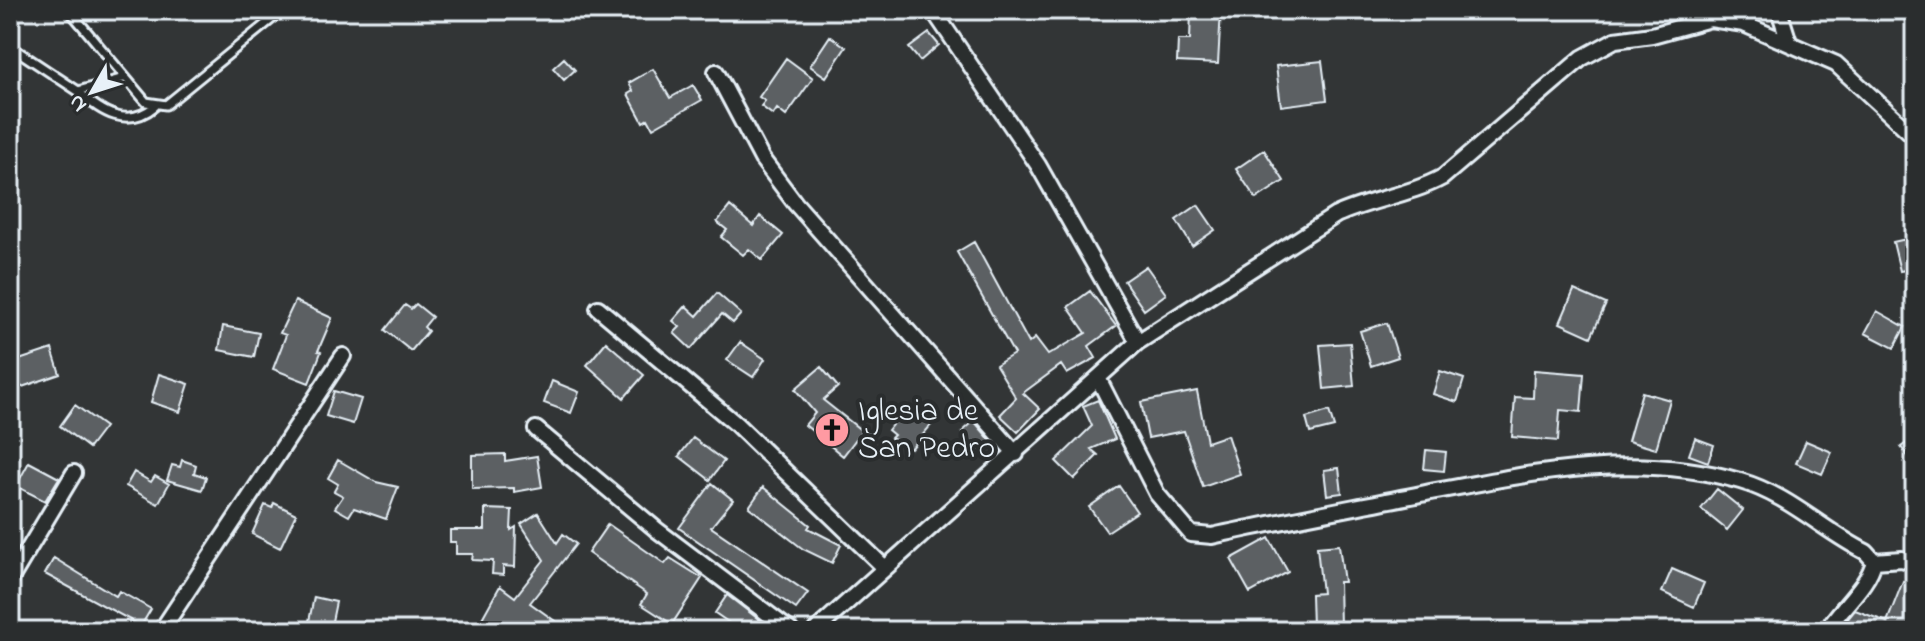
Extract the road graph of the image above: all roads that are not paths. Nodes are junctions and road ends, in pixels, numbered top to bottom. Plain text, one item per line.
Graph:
1 (69, 10) edge
2 (283, 10) edge
3 (933, 10) edge
4 (1779, 10) edge
5 (1789, 42) junction
6 (10, 46) edge
7 (716, 72) dead end
8 (124, 78) junction
9 (78, 91) junction
10 (155, 106) junction
11 (1915, 137) edge
12 (598, 308) dead end
13 (1138, 342) junction
14 (343, 356) dead end
15 (1098, 378) junction
16 (536, 429) dead end
17 (1016, 454) junction
18 (74, 473) dead end
19 (1874, 561) junction
20 (1915, 564) edge
21 (885, 568) junction
22 (10, 580) edge
23 (161, 631) edge
24 (791, 631) edge
25 (815, 631) edge
26 (1826, 631) edge

1 - 8 lane
2 - 10 lane
3 - 13 street
4 - 5 street
5 - 11 street
5 - 13 street
6 - 9 lane
7 - 17 street
8 - 9 lane
8 - 10 lane
9 - 10 lane
12 - 21 street
13 - 15 street
14 - 23 street
15 - 17 street
15 - 19 street
16 - 24 street
17 - 21 street
18 - 22 street
19 - 20 street
19 - 26 street
21 - 25 street

